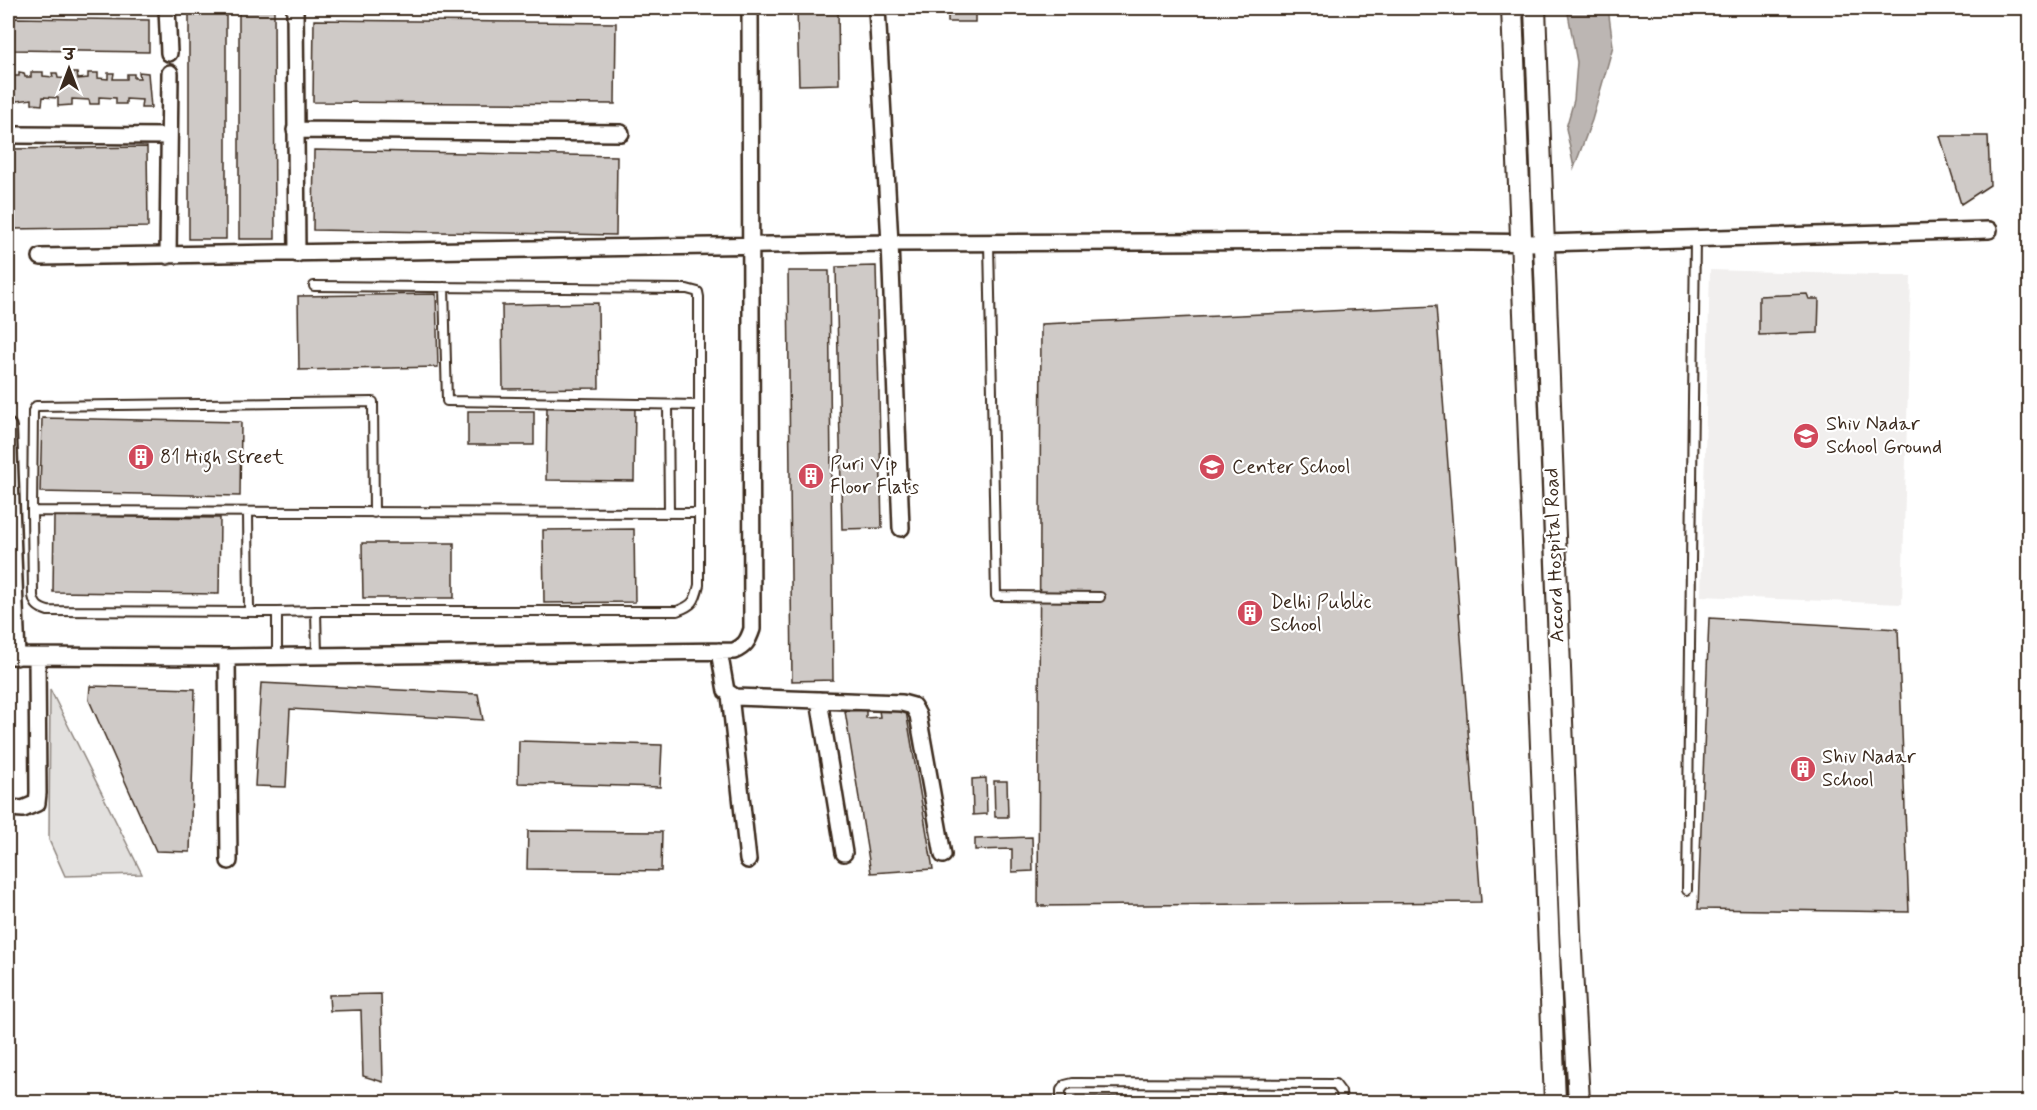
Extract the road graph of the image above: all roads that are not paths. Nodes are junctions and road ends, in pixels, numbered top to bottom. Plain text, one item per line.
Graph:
1 (167, 8) edge
2 (295, 8) edge
3 (750, 8) edge
4 (877, 8) edge
5 (1512, 8) edge
6 (1535, 8) edge
7 (169, 53) dead end
8 (170, 73) dead end
9 (296, 130) junction
10 (621, 133) dead end
11 (15, 135) dead end
12 (169, 136) junction
13 (1989, 230) dead end
14 (1695, 239) junction
15 (890, 243) junction
16 (989, 243) junction
17 (1522, 243) junction
18 (1544, 243) junction
19 (750, 246) junction
20 (297, 254) junction
21 (168, 256) junction
22 (41, 257) dead end
23 (314, 286) dead end
24 (444, 287) junction
25 (668, 405) junction
26 (699, 405) junction
27 (8, 427) edge
28 (32, 511) junction
29 (248, 512) junction
30 (374, 513) junction
31 (669, 513) junction
32 (699, 513) junction
33 (901, 528) dead end
34 (1100, 597) dead end
35 (316, 611) junction
36 (249, 612) junction
37 (277, 612) junction
38 (719, 651) junction
39 (277, 655) junction
40 (317, 656) junction
41 (10, 657) edge
42 (37, 657) junction
43 (226, 657) junction
44 (729, 695) junction
45 (819, 700) junction
46 (8, 808) edge
47 (844, 853) dead end
48 (943, 855) dead end
49 (748, 860) dead end
50 (229, 861) dead end
51 (1687, 890) dead end
52 (1061, 1102) edge
53 (1342, 1102) edge
54 (1555, 1102) edge
55 (1579, 1102) edge

1 - 7 street
2 - 9 street
3 - 19 street
4 - 15 street
5 - 17 street
6 - 18 street, Accord Hospital Road
8 - 12 street
9 - 10 street
9 - 20 street
11 - 12 street
12 - 21 street
13 - 14 street
14 - 18 street
14 - 51 lane
15 - 16 street
15 - 19 street
15 - 33 street
16 - 17 street
16 - 34 lane
17 - 18 street
17 - 54 street
18 - 55 street, Accord Hospital Road
19 - 20 street
19 - 38 street
20 - 21 street
21 - 22 street
23 - 24 lane
24 - 25 lane
24 - 26 lane
25 - 26 lane
25 - 31 lane
26 - 32 lane
27 - 41 street
28 - 29 lane
28 - 30 lane
28 - 36 lane
29 - 30 lane
29 - 36 lane
30 - 31 lane
31 - 32 lane
32 - 35 lane
35 - 37 lane
35 - 40 lane
36 - 37 lane
37 - 39 lane
38 - 40 street
38 - 44 street
39 - 40 street
39 - 43 street
41 - 42 street
42 - 43 street
42 - 46 street
43 - 50 street
44 - 45 street
44 - 49 street
45 - 47 street
45 - 48 street
52 - 53 lane

